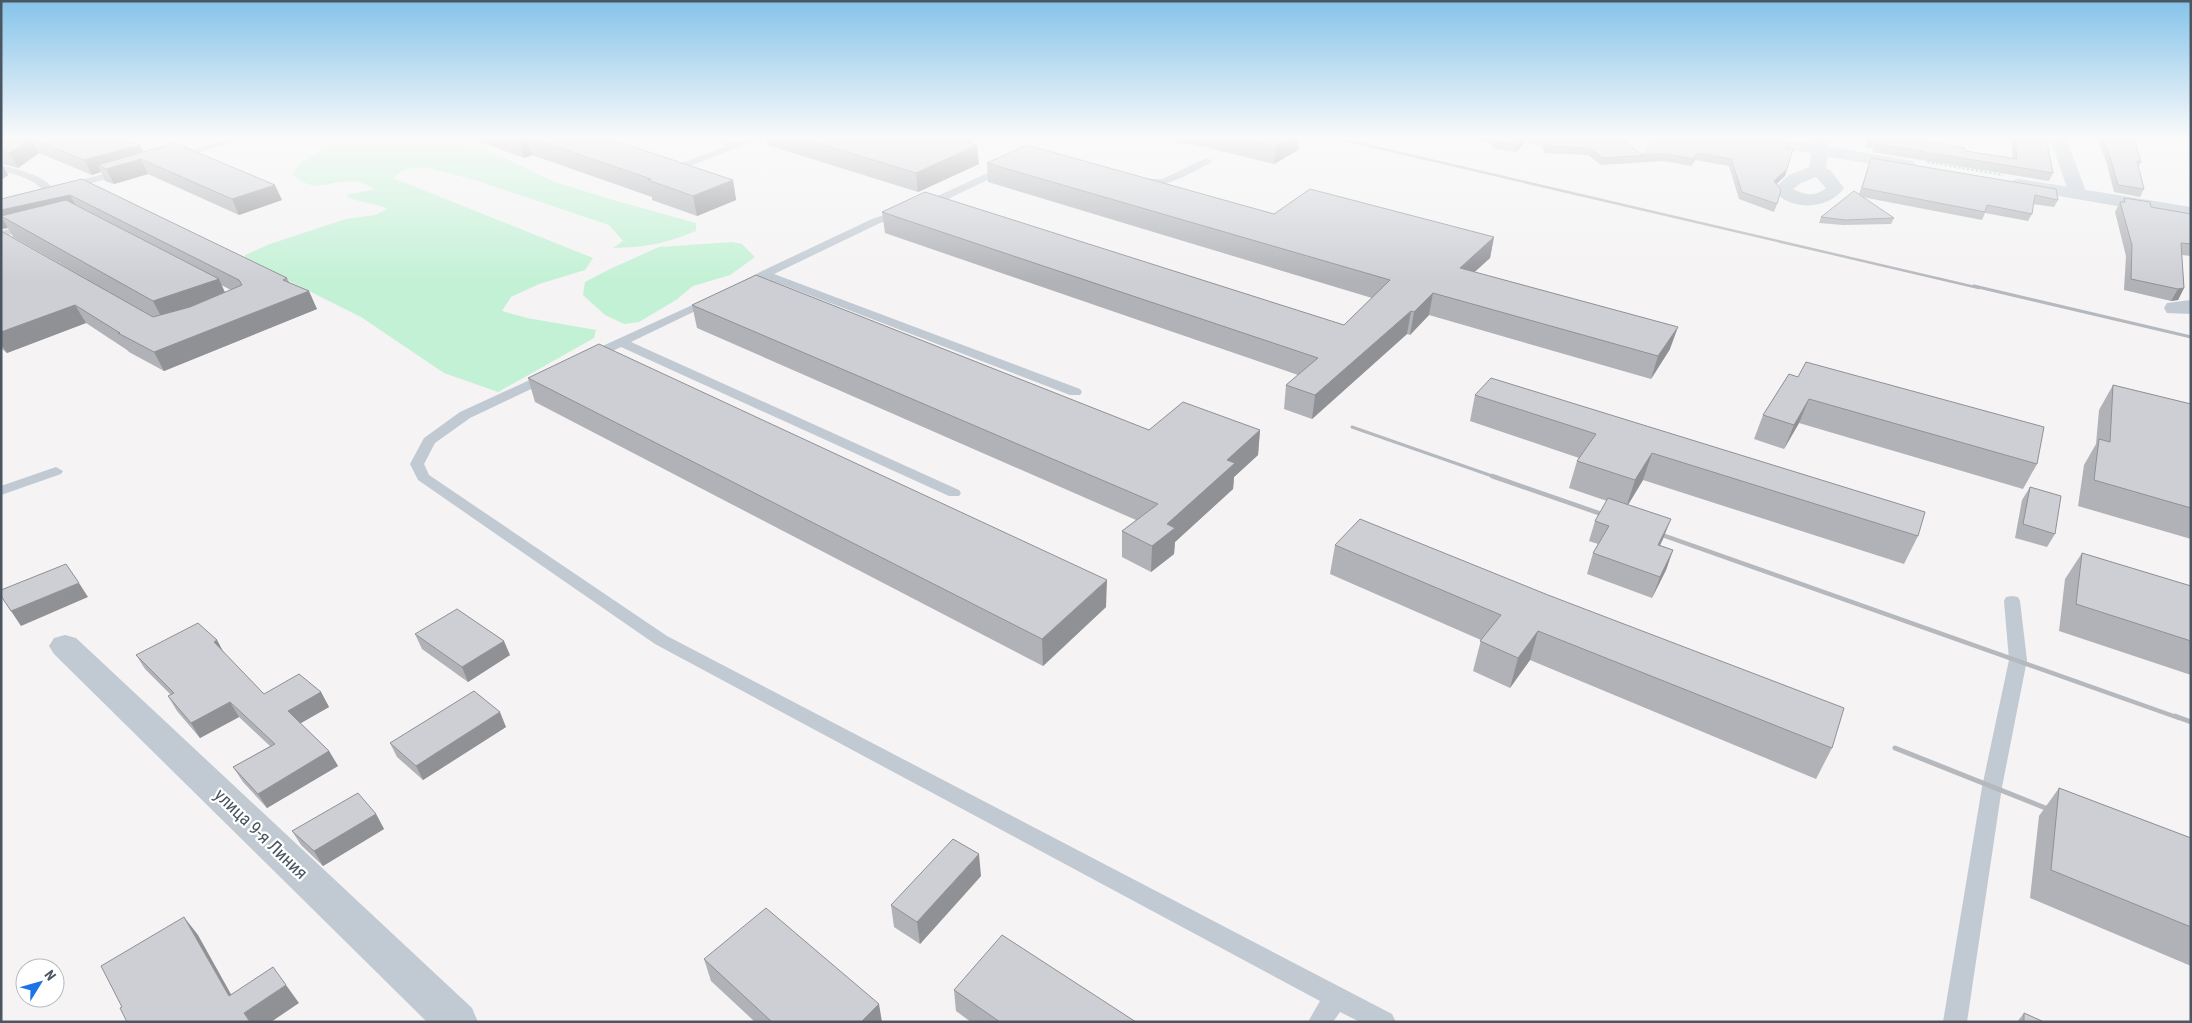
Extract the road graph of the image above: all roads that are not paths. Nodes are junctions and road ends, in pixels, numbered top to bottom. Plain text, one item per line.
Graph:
1 (46, 186) edge
2 (70, 186) edge
3 (966, 186) edge
4 (2040, 186) edge
5 (2075, 186) edge
6 (2078, 194) junction
7 (2191, 213) edge
8 (37, 225) edge
9 (1, 235) edge
10 (12, 242) edge
11 (764, 274) junction
12 (621, 342) junction
13 (578, 362) edge
14 (560, 370) edge
15 (1075, 392) dead end
16 (56, 471) dead end
17 (1, 491) edge
18 (954, 493) dead end
19 (2012, 601) dead end
20 (66, 646) dead end
21 (1336, 998) junction
22 (457, 1022) edge
23 (1320, 1022) edge
24 (1384, 1022) edge
25 (1955, 1022) edge

1 - 2 lane
3 - 11 lane
4 - 6 main road
5 - 6 street
6 - 7 main road
8 - 9 lane
9 - 10 lane
11 - 12 lane
11 - 15 lane
12 - 13 lane
12 - 18 lane
14 - 21 lane
16 - 17 lane
19 - 25 lane
20 - 22 street, улица 9-я Линия
21 - 23 lane
21 - 24 lane

